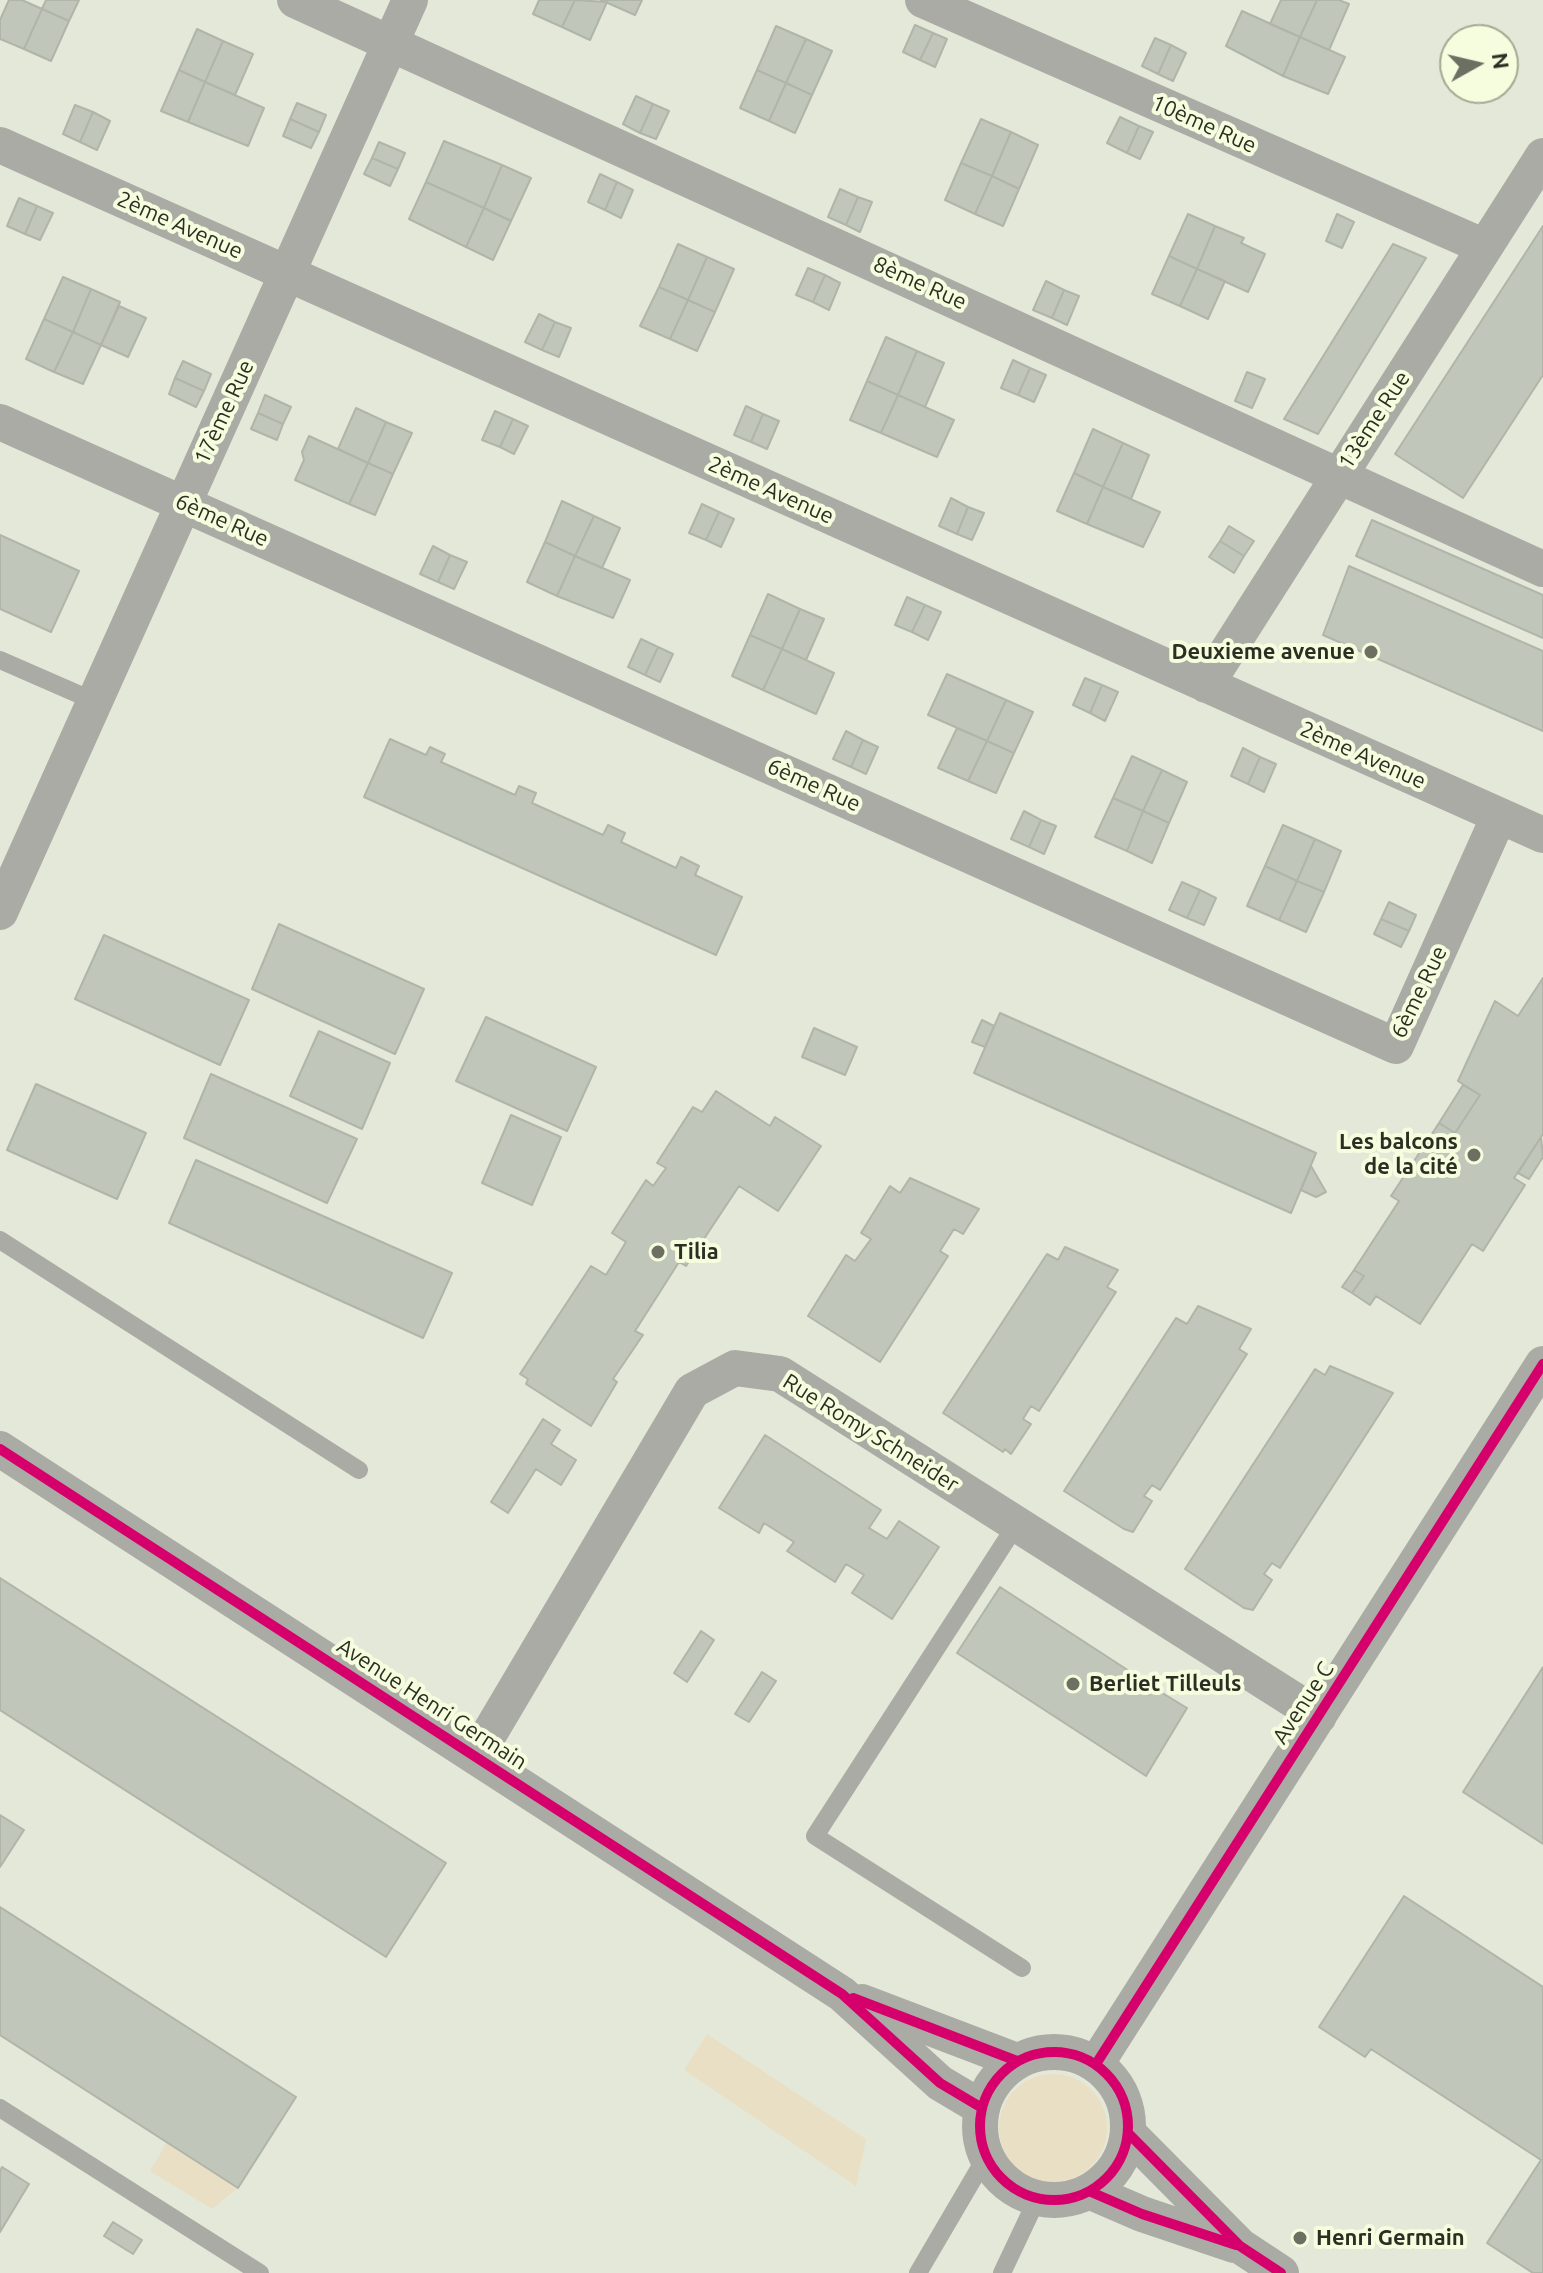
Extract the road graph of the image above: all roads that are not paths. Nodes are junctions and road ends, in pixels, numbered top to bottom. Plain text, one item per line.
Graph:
1 (295, 0) edge
2 (410, 0) edge
3 (923, 0) edge
4 (392, 43) junction
5 (0, 145) edge
6 (1543, 156) edge
7 (1485, 247) junction
8 (288, 273) junction
9 (0, 422) edge
10 (1339, 474) junction
11 (182, 502) junction
12 (1543, 569) edge
13 (0, 660) edge
14 (1206, 685) junction
15 (94, 701) junction
16 (1499, 816) junction
17 (1543, 835) edge
18 (0, 912) edge
19 (0, 1240) edge
20 (1543, 1364) edge
21 (0, 1449) edge
22 (359, 1470) dead end
23 (1016, 1525) junction
24 (1319, 1716) junction
25 (476, 1756) junction
26 (1022, 1968) dead end
27 (842, 1994) junction
28 (1017, 2061) junction
29 (1096, 2064) junction
30 (0, 2108) edge
31 (982, 2108) junction
32 (1128, 2133) junction
33 (986, 2157) junction
34 (1091, 2192) junction
35 (1037, 2199) junction
36 (1240, 2246) junction
37 (260, 2273) edge
38 (918, 2273) edge
39 (1002, 2273) edge
40 (1281, 2273) edge

1 - 4 street, 8ème Rue
2 - 4 street, 17ème Rue
3 - 7 street, 10ème Rue
4 - 8 street, 17ème Rue
4 - 10 street, 8ème Rue
5 - 8 street, 2ème Avenue
6 - 7 street, 13ème Rue
7 - 10 street, 13ème Rue
8 - 11 street, 17ème Rue
8 - 14 street, 2ème Avenue
9 - 11 street, 6ème Rue
10 - 12 street, 8ème Rue
10 - 14 street, 13ème Rue
11 - 15 street, 17ème Rue
11 - 16 street, 6ème Rue
13 - 15 lane
14 - 16 street, 2ème Avenue
15 - 18 street, 17ème Rue
16 - 17 street, 2ème Avenue
19 - 22 lane
20 - 24 street, Avenue C
21 - 25 street, Avenue Henri Germain
23 - 24 street, Rue Romy Schneider
23 - 25 street, Rue Romy Schneider
23 - 26 lane
24 - 29 street, Avenue C
25 - 27 street, Avenue Henri Germain
27 - 28 street, Avenue Henri Germain
27 - 31 street, Avenue Henri Germain
28 - 29 street
28 - 31 street
29 - 32 street
30 - 37 lane
31 - 33 street
32 - 34 street
32 - 36 street
33 - 35 street
33 - 38 lane
34 - 35 street
34 - 36 street
35 - 39 lane
36 - 40 street

